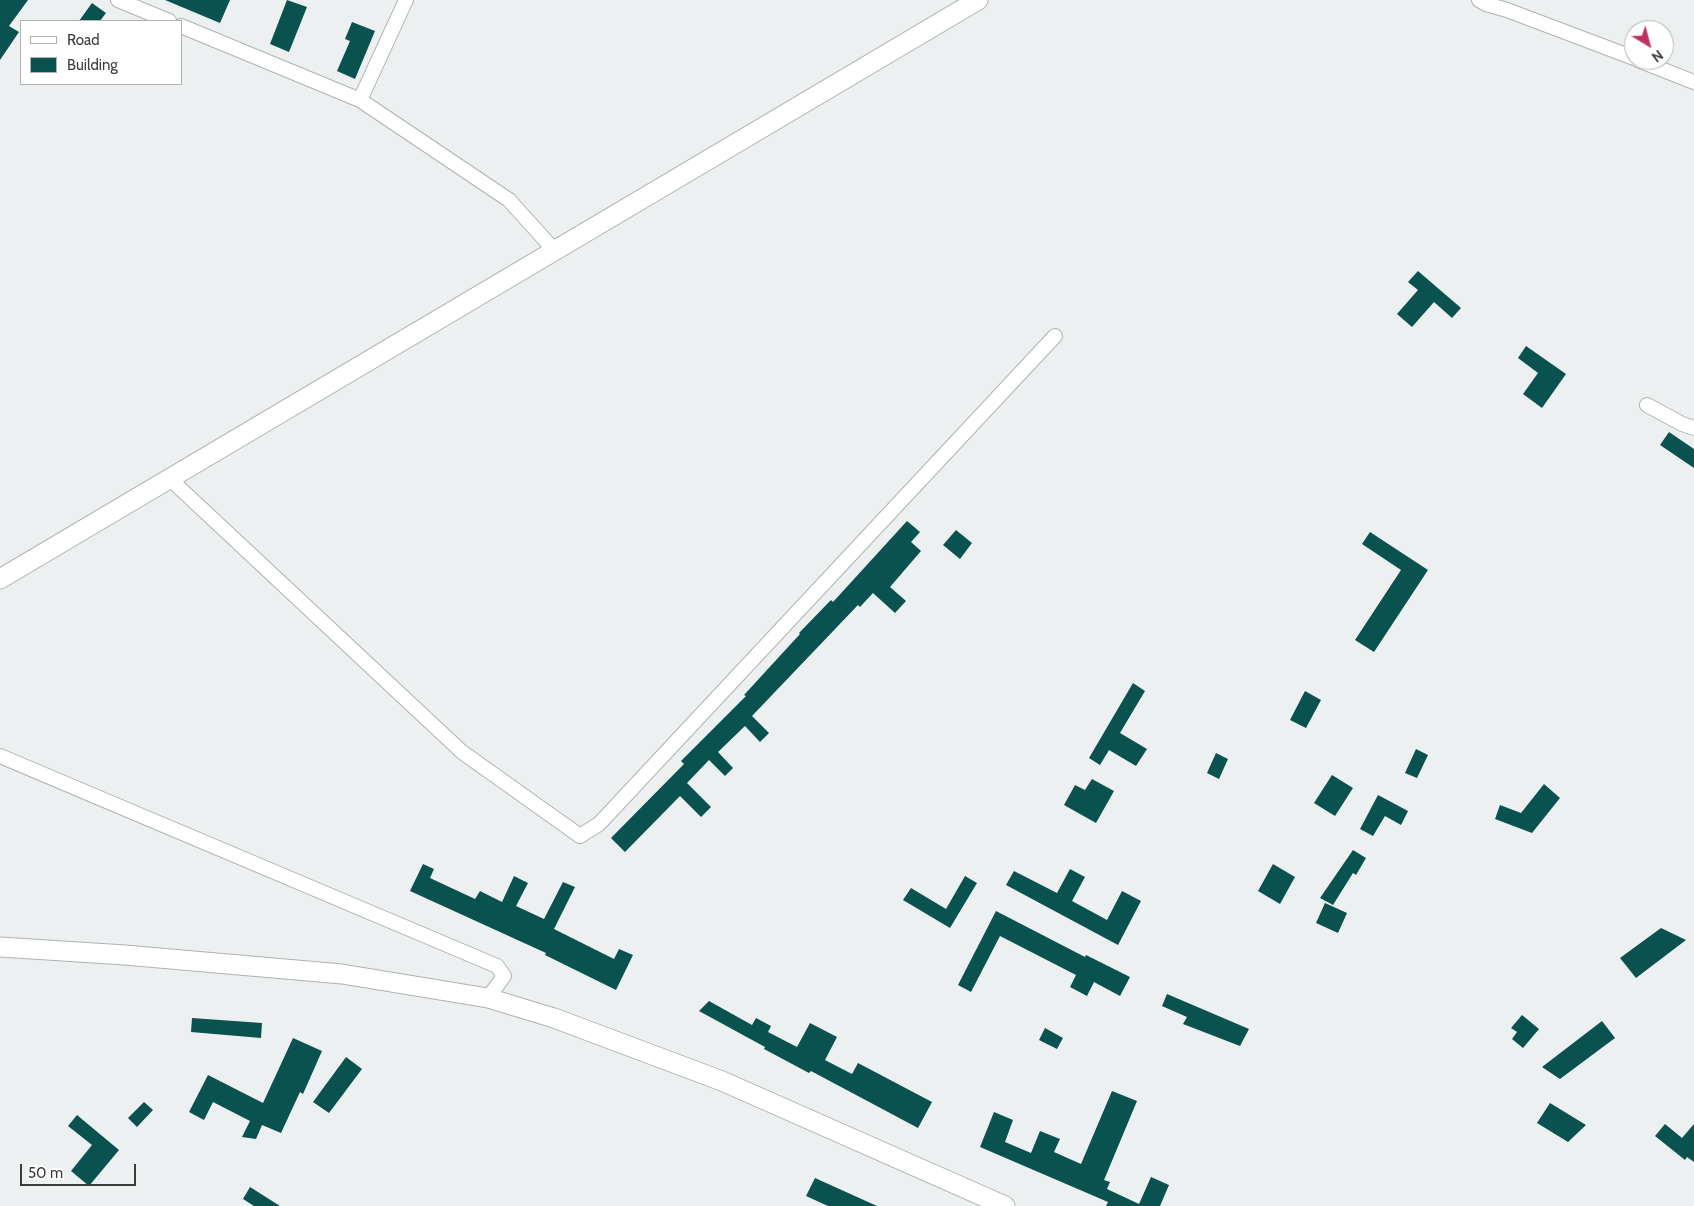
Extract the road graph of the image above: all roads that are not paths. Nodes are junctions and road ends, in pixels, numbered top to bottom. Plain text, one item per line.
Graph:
1 (118, 0) edge
2 (406, 0) edge
3 (978, 0) edge
4 (1480, 0) edge
5 (168, 20) edge
6 (182, 26) edge
7 (1624, 54) edge
8 (1663, 70) edge
9 (1694, 82) edge
10 (360, 100) junction
11 (556, 251) junction
12 (1056, 336) dead end
13 (1647, 405) dead end
14 (1694, 428) edge
15 (170, 479) junction
16 (0, 579) edge
17 (0, 756) edge
18 (0, 947) edge
19 (488, 998) junction
20 (1005, 1206) edge

1 - 5 street
2 - 10 street
3 - 11 street
4 - 7 street
6 - 10 street
8 - 9 street
10 - 11 street
11 - 15 street
12 - 15 street
13 - 14 street
15 - 16 street
17 - 19 street
18 - 19 street
19 - 20 street

